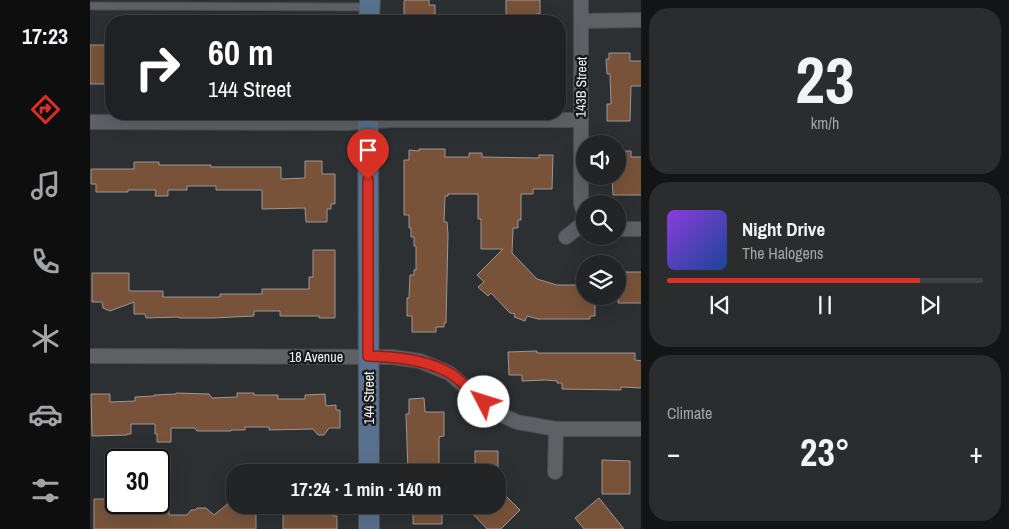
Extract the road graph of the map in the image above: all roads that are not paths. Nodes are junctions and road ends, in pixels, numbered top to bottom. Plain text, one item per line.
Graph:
1 (581, 0) edge
2 (90, 6) edge
3 (369, 9) edge
4 (641, 20) edge
5 (582, 21) junction
6 (355, 120) edge
7 (368, 120) edge
8 (392, 120) edge
9 (566, 120) edge
10 (566, 120) edge
11 (580, 120) junction
12 (90, 122) edge
13 (582, 195) edge
14 (576, 229) edge
15 (626, 229) edge
16 (641, 229) edge
17 (566, 237) dead end
18 (90, 356) edge
19 (368, 356) junction
20 (556, 429) junction
21 (641, 429) edge
22 (369, 464) edge
23 (555, 472) dead end
24 (369, 514) edge
25 (369, 529) edge

1 - 5 street, 143B Street
2 - 3 lane
4 - 5 street
5 - 11 street, 143B Street
6 - 12 street
7 - 19 street, 144 Street
8 - 10 street
9 - 11 street
11 - 13 street, 143B Street
14 - 17 street
15 - 16 street
18 - 19 street, 18 Avenue
19 - 20 street, 18 Avenue
19 - 22 street, 144 Street
20 - 21 street, 18 Avenue
20 - 23 street
24 - 25 street

